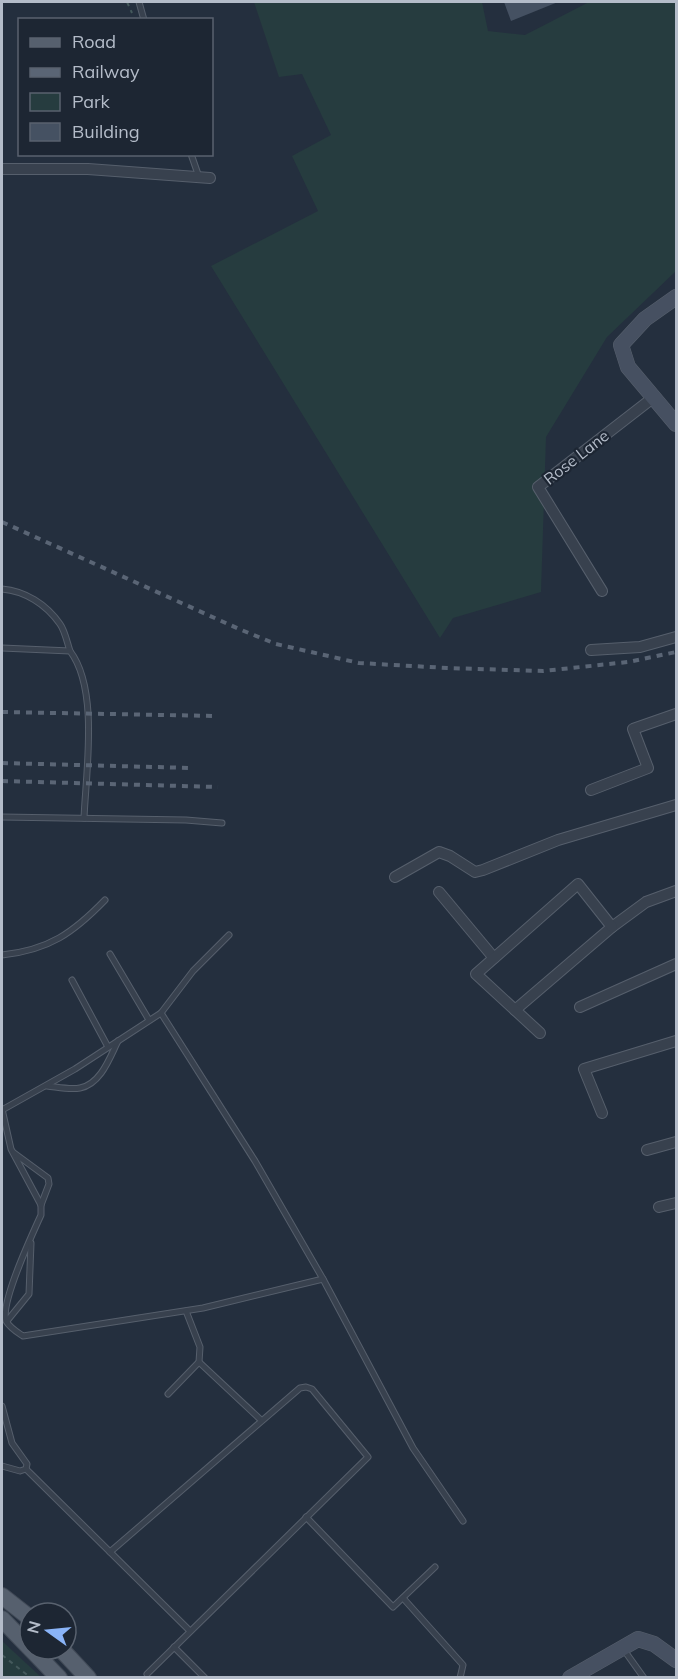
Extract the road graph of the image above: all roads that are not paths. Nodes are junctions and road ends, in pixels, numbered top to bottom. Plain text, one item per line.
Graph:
1 (139, 2) edge
2 (143, 18) edge
3 (192, 156) edge
4 (2, 169) edge
5 (204, 177) joint
6 (676, 297) edge
7 (654, 397) junction
8 (676, 424) edge
9 (2, 589) edge
10 (602, 591) dead end
11 (676, 637) edge
12 (2, 648) edge
13 (591, 650) dead end
14 (70, 651) junction
15 (676, 714) edge
16 (591, 790) dead end
17 (676, 805) edge
18 (2, 817) edge
19 (84, 818) junction
20 (222, 823) dead end
21 (395, 877) dead end
22 (676, 891) edge
23 (439, 892) dead end
24 (105, 900) dead end
25 (612, 927) junction
26 (229, 934) dead end
27 (2, 954) edge
28 (110, 954) dead end
29 (494, 958) junction
30 (676, 964) edge
31 (72, 980) dead end
32 (580, 1007) dead end
33 (515, 1010) junction
34 (161, 1013) junction
35 (149, 1020) junction
36 (540, 1033) dead end
37 (118, 1040) junction
38 (676, 1041) edge
39 (108, 1047) junction
40 (45, 1086) junction
41 (2, 1110) edge
42 (602, 1113) dead end
43 (676, 1142) edge
44 (647, 1150) dead end
45 (12, 1152) junction
46 (676, 1203) edge
47 (41, 1205) junction
48 (659, 1207) dead end
49 (31, 1238) junction
50 (323, 1279) junction
51 (186, 1311) junction
52 (4, 1320) edge
53 (199, 1362) junction
54 (168, 1394) dead end
55 (2, 1406) edge
56 (261, 1420) junction
57 (2, 1467) edge
58 (26, 1469) junction
59 (306, 1517) junction
60 (463, 1521) dead end
61 (110, 1552) junction
62 (435, 1567) dead end
63 (2, 1596) edge
64 (403, 1598) junction
65 (18, 1609) edge
66 (2, 1620) edge
67 (190, 1631) junction
68 (18, 1635) edge
69 (174, 1647) junction
70 (622, 1647) junction
71 (676, 1660) edge
72 (44, 1661) edge
73 (73, 1661) edge
74 (147, 1674) dead end
75 (59, 1677) edge
76 (88, 1677) edge
77 (205, 1677) edge
78 (460, 1677) edge
79 (570, 1677) edge
80 (644, 1677) edge

1 - 2 lane
3 - 5 lane
4 - 5 street
6 - 7 street
7 - 8 street
7 - 10 street, Rose Lane
9 - 14 lane
11 - 13 street
12 - 14 lane
14 - 19 lane
15 - 16 street
17 - 21 street
18 - 19 lane
19 - 20 lane
22 - 25 street
23 - 29 street
24 - 27 lane
25 - 29 street
25 - 33 street
26 - 34 lane
28 - 35 lane
29 - 33 street
30 - 32 street
31 - 39 lane
33 - 36 street
34 - 35 lane
34 - 50 lane
35 - 37 lane
37 - 39 lane
37 - 40 lane
38 - 42 street
39 - 40 lane
40 - 41 lane
41 - 45 lane
43 - 44 street
45 - 47 lane
45 - 47 lane
46 - 48 street
47 - 49 lane
49 - 52 lane
49 - 52 lane
50 - 51 lane
50 - 60 lane
51 - 52 lane
51 - 53 lane
53 - 54 lane
53 - 56 lane
55 - 58 lane
56 - 59 lane
56 - 61 lane
57 - 58 lane
58 - 61 lane
59 - 64 lane
59 - 67 lane
61 - 67 lane
62 - 64 lane
63 - 65 main road
64 - 78 lane
66 - 68 main road
67 - 69 lane
69 - 74 lane
69 - 77 lane
70 - 71 street
70 - 79 street
70 - 80 lane
72 - 75 main road
73 - 76 main road

